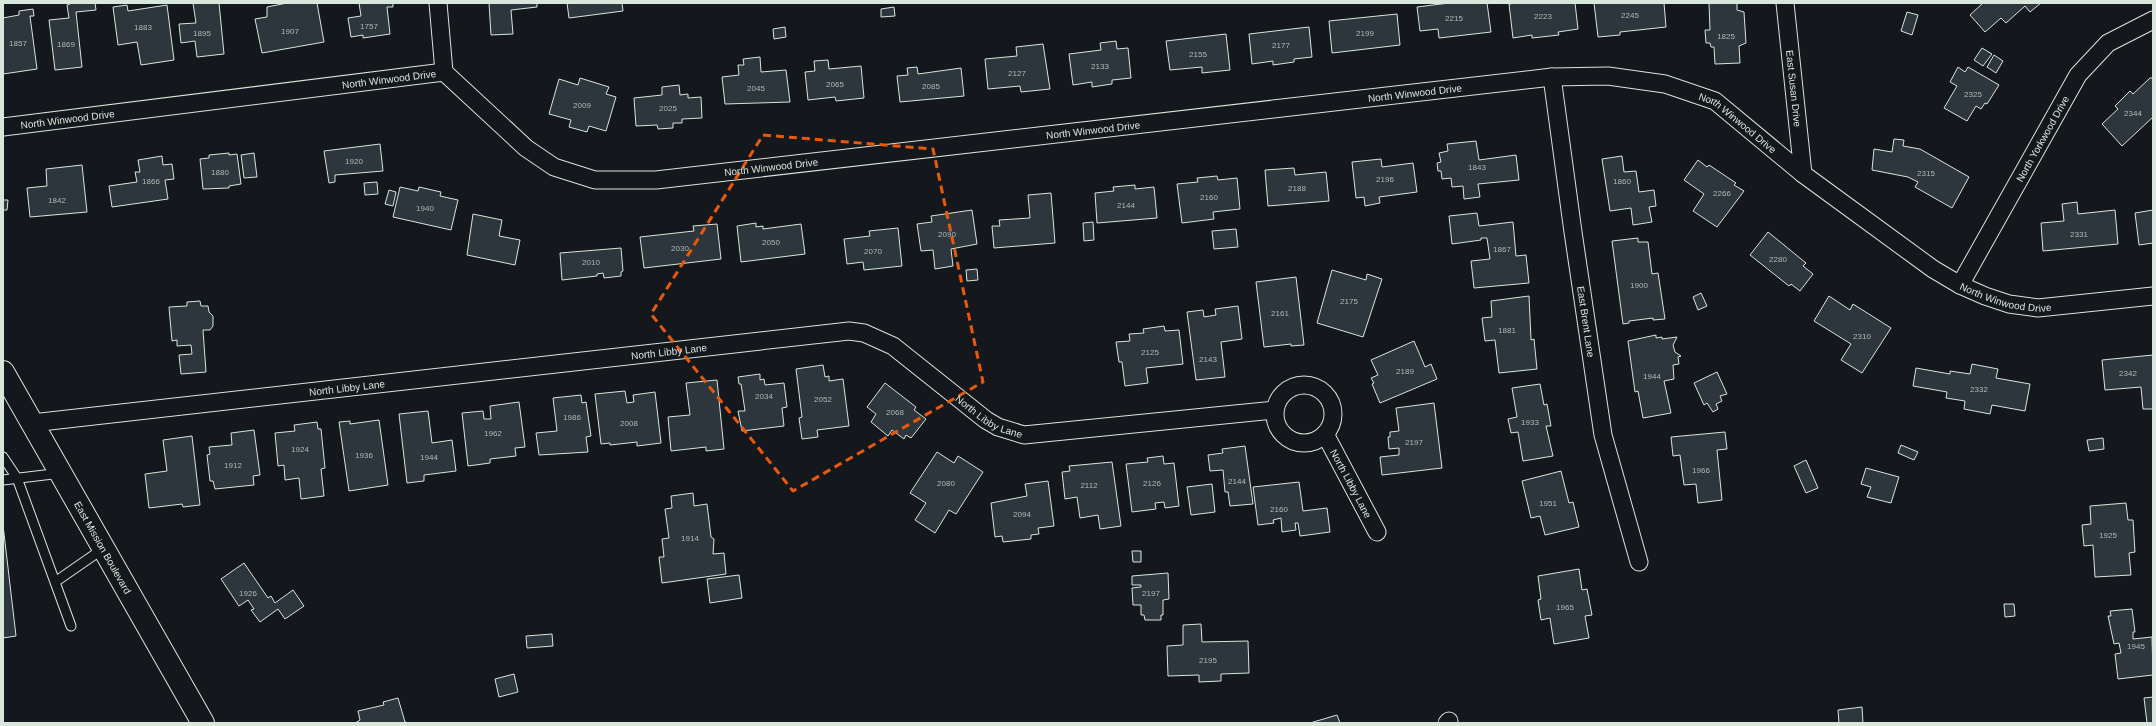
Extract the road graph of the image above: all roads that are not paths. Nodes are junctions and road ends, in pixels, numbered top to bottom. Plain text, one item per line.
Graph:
1 (438, 3) edge
2 (1785, 3) edge
3 (2153, 20) edge
4 (444, 72) junction
5 (1552, 77) junction
6 (3, 127) edge
7 (1803, 174) junction
8 (1960, 285) junction
9 (2153, 296) edge
10 (3, 372) edge
11 (1275, 410) junction
12 (32, 423) junction
13 (1326, 434) junction
14 (3, 457) edge
15 (61, 473) junction
16 (17, 478) junction
17 (3, 480) edge
18 (1377, 532) dead end
19 (104, 548) junction
20 (1639, 562) dead end
21 (55, 582) junction
22 (71, 626) dead end
23 (203, 723) edge

1 - 4 street
2 - 7 street, East Susan Drive
3 - 8 street, North Yorkwood Drive
4 - 5 street, North Winwood Drive
4 - 6 street, North Winwood Drive
5 - 7 street, North Winwood Drive
5 - 20 street, East Brent Lane
7 - 8 street, North Winwood Drive
8 - 9 street, North Winwood Drive
10 - 12 main road, East Mission Boulevard
11 - 12 street, North Libby Lane
11 - 13 street
11 - 13 street
12 - 15 main road, East Mission Boulevard
13 - 18 street, North Libby Lane
14 - 16 lane
15 - 16 lane
15 - 19 main road, East Mission Boulevard
16 - 17 lane
16 - 21 lane
19 - 21 lane
19 - 23 main road, East Mission Boulevard
21 - 22 lane

